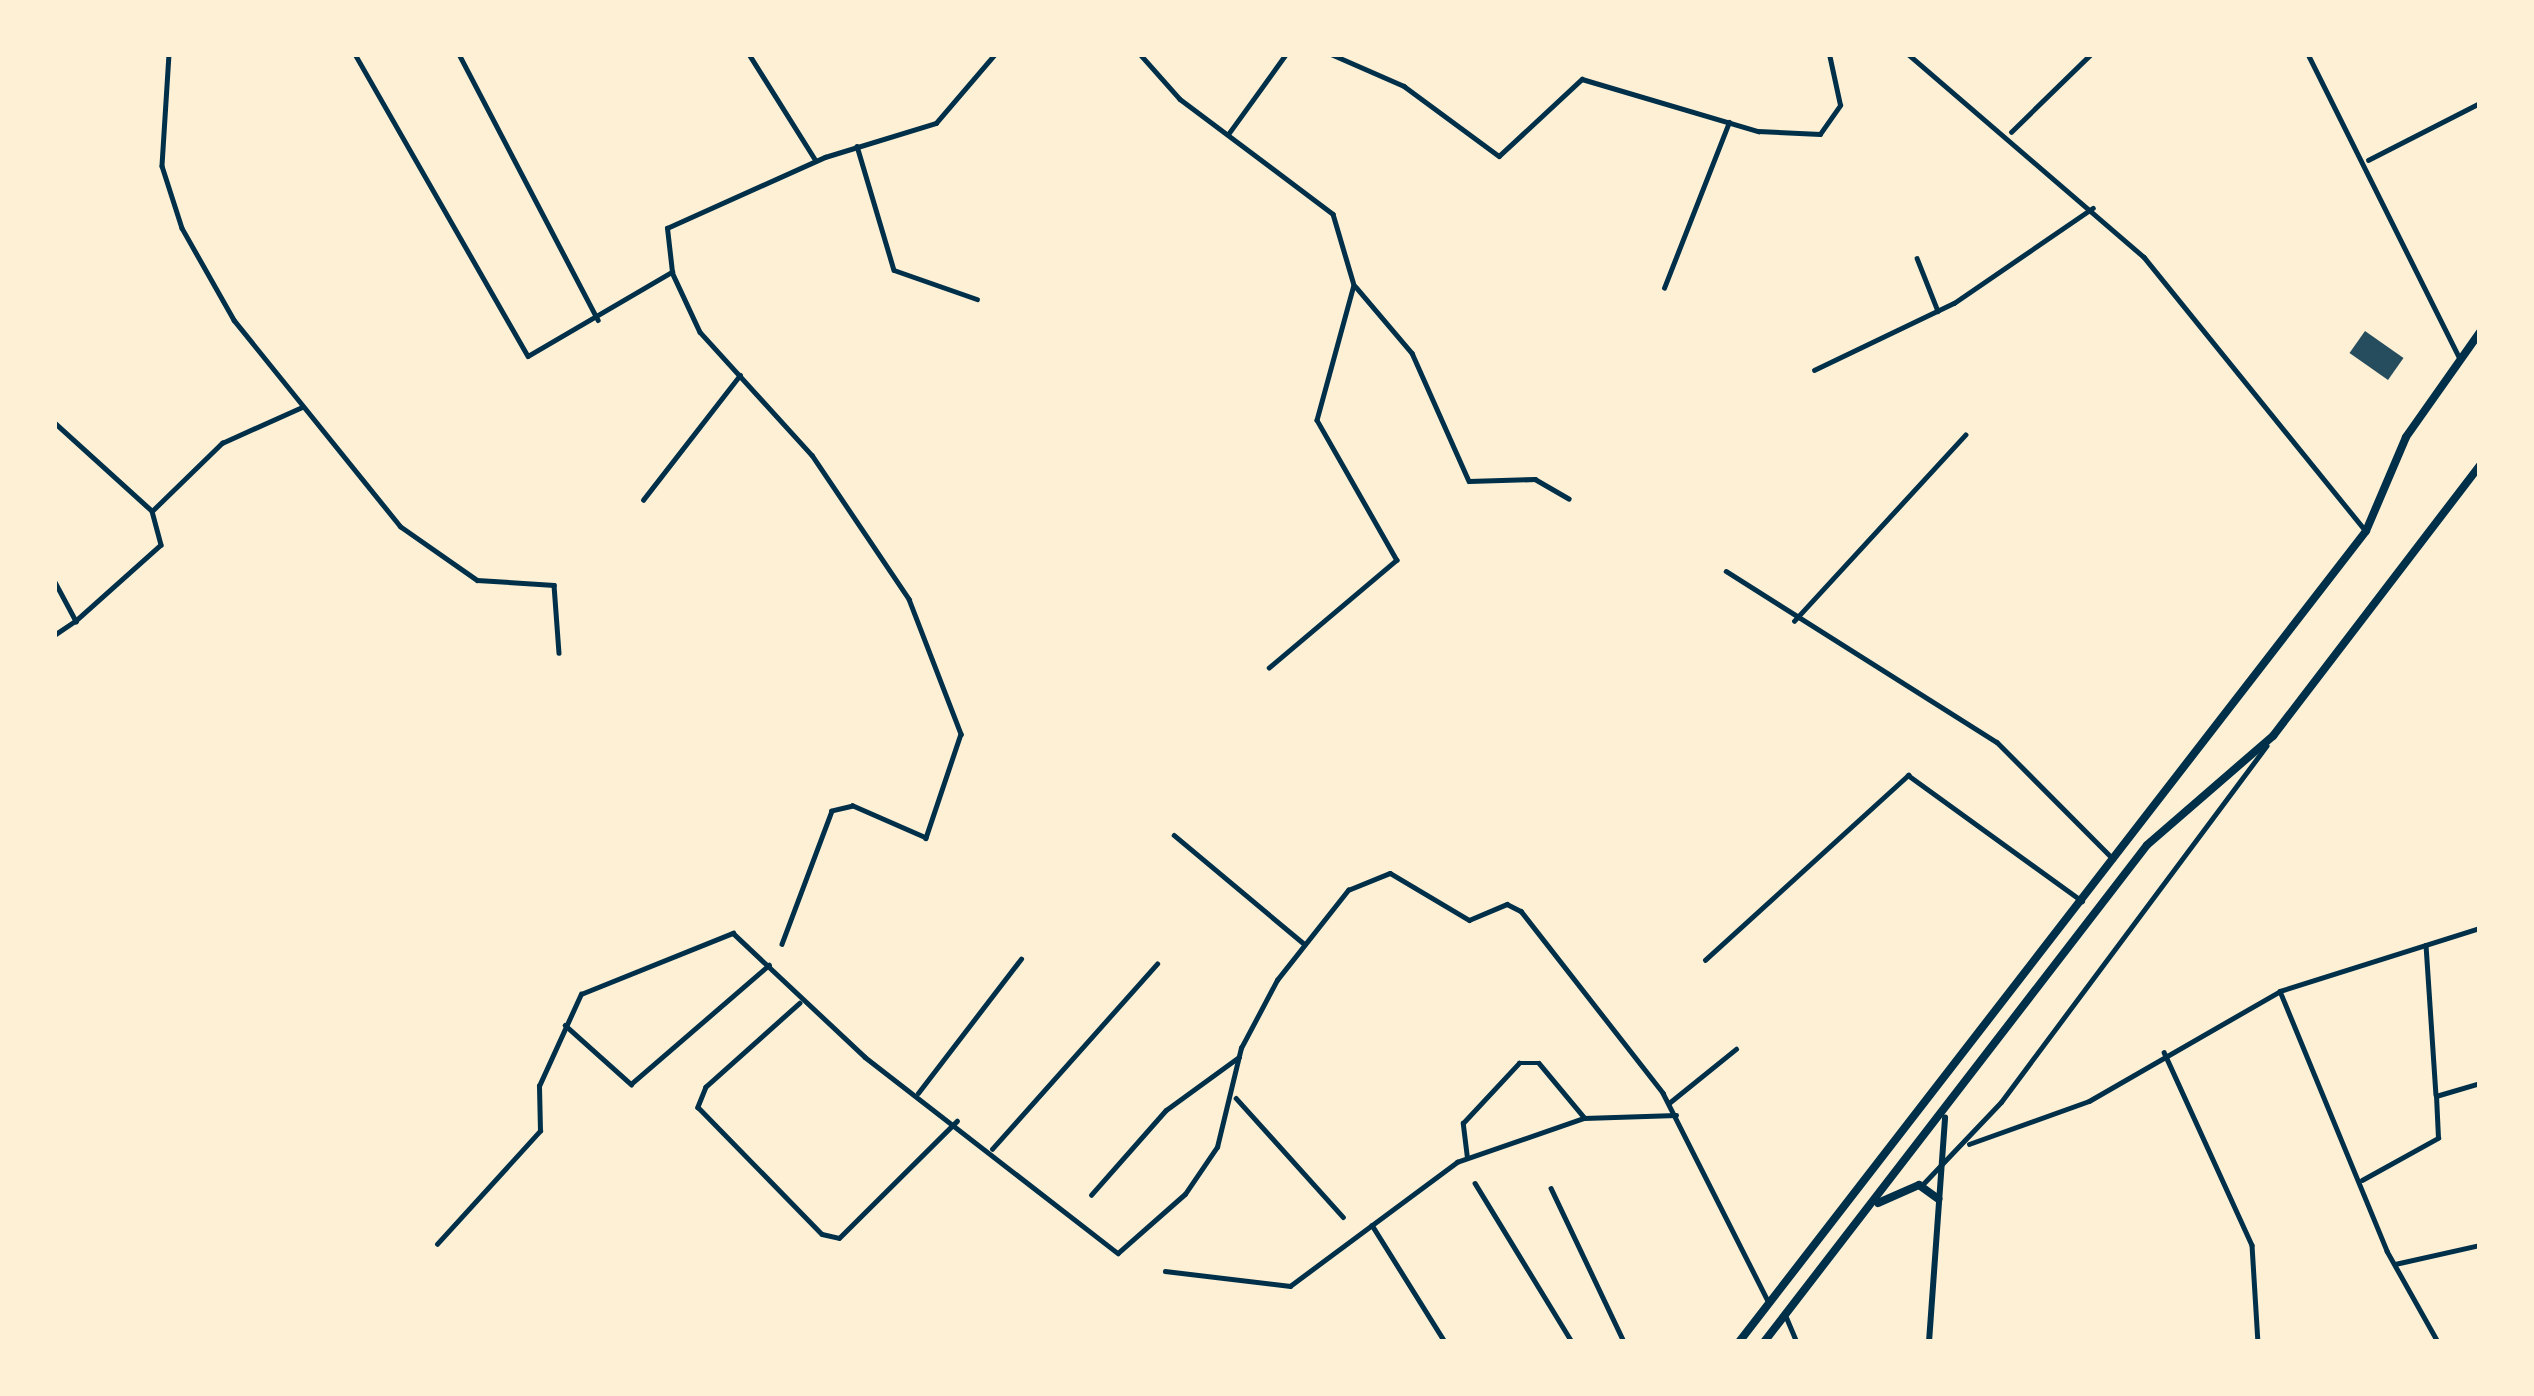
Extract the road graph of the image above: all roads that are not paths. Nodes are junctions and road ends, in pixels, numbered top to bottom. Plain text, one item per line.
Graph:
1 (169, 54) edge
2 (355, 54) edge
3 (459, 54) edge
4 (748, 54) edge
5 (995, 54) edge
6 (1140, 54) edge
7 (1286, 54) edge
8 (1331, 54) edge
9 (1829, 54) edge
10 (1908, 54) edge
11 (2091, 54) edge
12 (2308, 54) edge
13 (2480, 103) edge
14 (1729, 122) junction
15 (2011, 132) junction
16 (1228, 133) junction
17 (857, 146) junction
18 (2368, 160) junction
19 (816, 161) junction
20 (2094, 207) junction
21 (1917, 258) dead end
22 (672, 272) junction
23 (1354, 285) junction
24 (1664, 287) dead end
25 (977, 299) dead end
26 (1938, 310) junction
27 (598, 320) junction
28 (2480, 332) edge
29 (2460, 359) junction
30 (1814, 370) dead end
31 (740, 375) junction
32 (303, 406) junction
33 (54, 422) edge
34 (1965, 435) dead end
35 (2480, 465) edge
36 (1569, 499) dead end
37 (644, 500) dead end
38 (152, 511) junction
39 (2366, 531) junction
40 (1726, 571) dead end
41 (54, 580) edge
42 (76, 621) junction
43 (1794, 621) junction
44 (54, 636) edge
45 (559, 652) dead end
46 (1269, 668) dead end
47 (2273, 736) junction
48 (1174, 835) dead end
49 (2114, 859) junction
50 (2082, 901) junction
51 (2480, 928) edge
52 (782, 944) dead end
53 (1305, 944) junction
54 (2426, 945) junction
55 (1021, 959) dead end
56 (1705, 960) dead end
57 (1157, 964) dead end
58 (769, 965) junction
59 (2281, 991) junction
60 (802, 1002) junction
61 (565, 1025) junction
62 (1736, 1049) dead end
63 (2164, 1052) junction
64 (1239, 1057) junction
65 (2480, 1082) edge
66 (918, 1093) junction
67 (2436, 1096) junction
68 (1236, 1098) junction
69 (1669, 1102) junction
70 (1676, 1115) junction
71 (1584, 1118) junction
72 (1945, 1118) junction
73 (957, 1120) junction
74 (1965, 1145) junction
75 (992, 1149) junction
76 (1467, 1158) junction
77 (1940, 1174) junction
78 (2362, 1180) junction
79 (1474, 1183) dead end
80 (1919, 1185) junction
81 (1551, 1188) dead end
82 (1091, 1196) dead end
83 (1938, 1199) junction
84 (1872, 1207) junction
85 (1343, 1216) dead end
86 (1372, 1224) junction
87 (437, 1244) dead end
88 (2480, 1245) edge
89 (2395, 1264) junction
90 (1165, 1271) dead end
91 (1769, 1304) junction
92 (1785, 1314) junction
93 (1445, 1342) edge
94 (1572, 1342) edge
95 (1624, 1342) edge
96 (1739, 1342) edge
97 (1764, 1342) edge
98 (1797, 1342) edge
99 (1929, 1342) edge
100 (2258, 1342) edge
101 (2438, 1342) edge

1 - 32 street
2 - 27 street
3 - 27 street
4 - 19 street
5 - 17 street
6 - 16 street
7 - 16 street
8 - 14 street
9 - 14 street
10 - 15 street
11 - 15 street
12 - 18 street
13 - 18 street
14 - 24 street
15 - 20 street
16 - 23 street
17 - 19 street
17 - 25 street
18 - 29 street
19 - 22 street
20 - 26 street
20 - 39 street
21 - 26 street
22 - 27 street
22 - 31 street
23 - 36 street
23 - 46 street
26 - 30 street
28 - 29 highway
29 - 39 highway
31 - 37 street
31 - 52 street
32 - 38 street
32 - 45 street
33 - 38 street
34 - 43 street
35 - 47 highway
38 - 42 street
39 - 49 highway
40 - 43 street
41 - 42 street
42 - 44 street
43 - 49 street
47 - 72 highway
47 - 74 street
48 - 53 street
49 - 50 highway
50 - 56 street
50 - 91 highway
51 - 54 street
53 - 64 street
53 - 69 street
54 - 59 street
54 - 67 street
55 - 66 street
57 - 75 street
58 - 60 street
58 - 61 street
58 - 61 street
59 - 63 street
59 - 78 street
60 - 66 street
60 - 73 street
61 - 87 street
62 - 69 street
63 - 74 street
63 - 100 street
64 - 68 street
64 - 82 street
65 - 67 street
66 - 73 street
67 - 78 street
68 - 75 street
68 - 85 street
69 - 70 street
70 - 71 street
70 - 91 street
71 - 76 street
71 - 76 street
72 - 77 street
72 - 84 highway
73 - 75 street
74 - 77 street
76 - 86 street
77 - 80 street
77 - 83 street
78 - 89 street
79 - 94 street
80 - 83 highway
80 - 84 highway
81 - 95 street
83 - 99 street
84 - 92 highway
86 - 90 street
86 - 93 street
88 - 89 street
89 - 101 street
91 - 96 highway
92 - 97 highway
92 - 98 street

